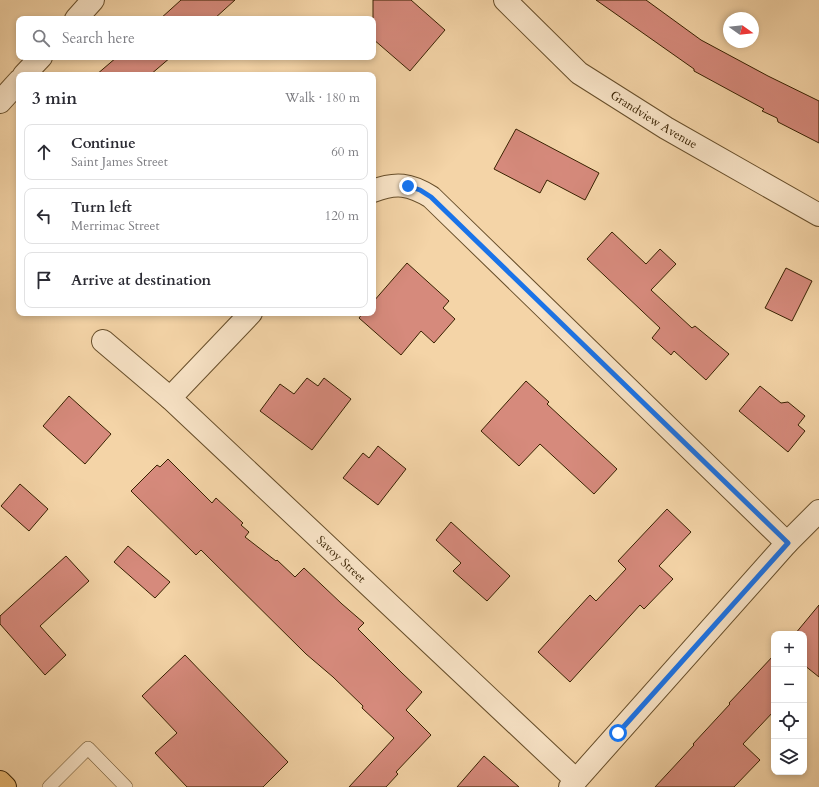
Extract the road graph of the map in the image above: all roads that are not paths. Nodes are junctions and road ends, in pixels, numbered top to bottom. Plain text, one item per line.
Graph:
1 (93, 0) edge
2 (506, 0) edge
3 (79, 16) edge
4 (38, 60) edge
5 (27, 72) edge
6 (16, 84) edge
7 (0, 102) edge
8 (376, 190) edge
9 (819, 215) edge
10 (248, 316) edge
11 (103, 341) dead end
12 (170, 398) junction
13 (819, 511) edge
14 (788, 543) junction
15 (0, 782) edge
16 (573, 784) edge
17 (5, 787) edge
18 (49, 787) edge
19 (126, 787) edge

1 - 3 street
2 - 9 street, Grandview Avenue
4 - 5 street
6 - 7 street
8 - 14 street
10 - 12 street
11 - 12 street, Savoy Street
12 - 16 street, Savoy Street
13 - 14 street
14 - 16 street
15 - 17 main road
18 - 19 lane

